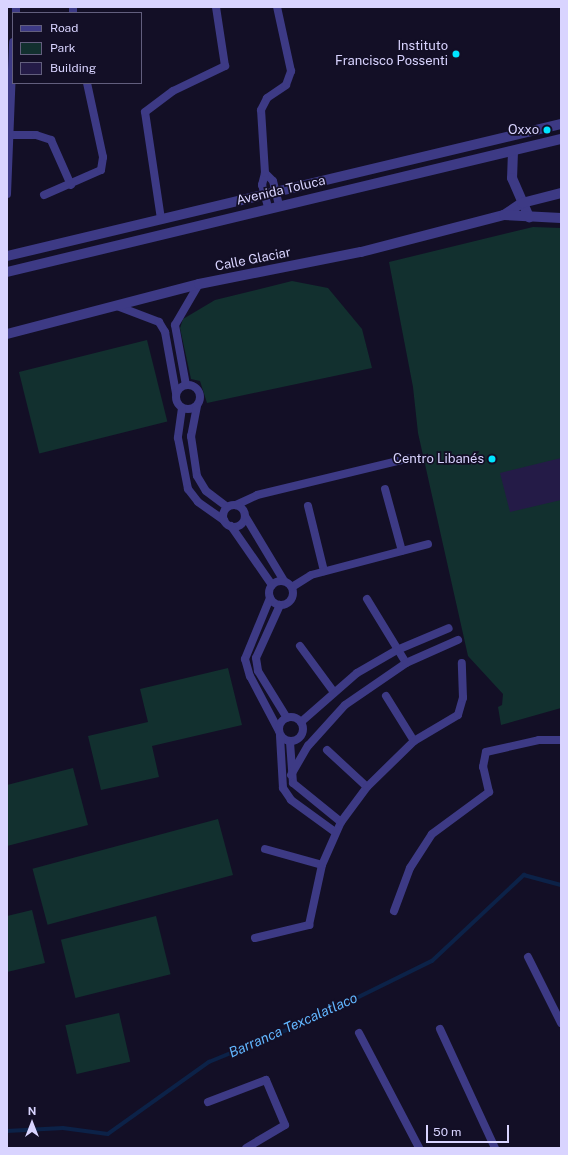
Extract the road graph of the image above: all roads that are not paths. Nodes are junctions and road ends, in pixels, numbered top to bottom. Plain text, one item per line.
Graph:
1 (216, 7) edge
2 (277, 7) edge
3 (12, 46) edge
4 (7, 48) edge
5 (87, 84) edge
6 (561, 124) edge
7 (9, 135) junction
8 (561, 139) edge
9 (8, 148) edge
10 (513, 151) junction
11 (265, 173) junction
12 (71, 185) junction
13 (275, 192) junction
14 (561, 193) edge
15 (7, 194) edge
16 (44, 195) dead end
17 (264, 195) junction
18 (522, 203) junction
19 (279, 205) junction
20 (268, 207) junction
21 (504, 216) junction
22 (529, 217) junction
23 (561, 218) edge
24 (161, 219) junction
25 (7, 256) edge
26 (7, 272) edge
27 (199, 284) junction
28 (117, 306) junction
29 (7, 334) edge
30 (186, 385) junction
31 (176, 393) junction
32 (197, 406) junction
33 (182, 408) junction
34 (410, 458) dead end
35 (385, 489) dead end
36 (236, 505) junction
37 (308, 506) dead end
38 (227, 507) junction
39 (245, 516) junction
40 (224, 520) junction
41 (231, 526) junction
42 (428, 544) dead end
43 (402, 550) junction
44 (324, 571) junction
45 (284, 581) junction
46 (272, 585) junction
47 (292, 587) junction
48 (270, 598) junction
49 (368, 599) dead end
50 (280, 605) junction
51 (449, 628) dead end
52 (458, 640) dead end
53 (300, 646) dead end
54 (396, 650) junction
55 (406, 663) junction
56 (462, 663) dead end
57 (333, 691) junction
58 (386, 696) dead end
59 (287, 718) junction
60 (301, 722) junction
61 (280, 733) junction
62 (561, 740) edge
63 (414, 741) junction
64 (290, 742) junction
65 (327, 750) dead end
66 (291, 775) junction
67 (367, 787) junction
68 (341, 822) junction
69 (335, 832) junction
70 (265, 849) dead end
71 (322, 865) junction
72 (394, 911) dead end
73 (255, 938) dead end
74 (528, 957) dead end
75 (561, 1023) edge
76 (440, 1028) dead end
77 (360, 1033) dead end
78 (208, 1102) dead end
79 (246, 1148) edge
80 (419, 1148) edge
81 (495, 1148) edge

1 - 24 street
2 - 11 street
3 - 4 street
3 - 7 street
5 - 12 street
6 - 13 street, Avenida Toluca
7 - 9 street
7 - 12 street
8 - 10 street, Avenida Toluca
9 - 15 street
10 - 18 street
10 - 19 street, Avenida Toluca
11 - 13 street
11 - 17 street
12 - 16 street
13 - 17 street, Avenida Toluca
13 - 19 street
14 - 18 street, Calle Glaciar
17 - 20 street
17 - 24 street, Avenida Toluca
18 - 21 street, Calle Glaciar
18 - 22 street
19 - 20 street, Avenida Toluca
20 - 26 street, Avenida Toluca
21 - 22 street, Calle Glaciar
21 - 27 street, Calle Glaciar
22 - 23 street, Calle Glaciar
24 - 25 street, Avenida Toluca
27 - 28 street, Calle Glaciar
27 - 30 street
28 - 29 street, Calle Glaciar
28 - 31 street
30 - 31 street
30 - 32 street
31 - 33 street
32 - 33 street
32 - 38 street
33 - 40 street
34 - 36 street
35 - 43 street
36 - 38 street
36 - 39 street
37 - 44 street
38 - 40 street
39 - 41 street
39 - 45 street
40 - 41 street
41 - 46 street
42 - 43 street
43 - 44 street
44 - 47 street
45 - 46 street
45 - 47 street
46 - 48 street
47 - 50 street
48 - 50 street
48 - 61 street
49 - 54 street
50 - 59 street
51 - 54 street
52 - 55 street
53 - 57 street
54 - 55 street
54 - 57 street
55 - 66 street
56 - 63 street
57 - 60 street
58 - 63 street
59 - 60 street
59 - 61 street
60 - 64 street
61 - 64 street
61 - 69 street
62 - 72 street
63 - 67 street
64 - 66 street
65 - 67 street
66 - 68 street
67 - 68 street
68 - 69 street
69 - 71 street
70 - 71 street
71 - 73 street
74 - 75 street
76 - 81 street
77 - 80 street
78 - 79 street

